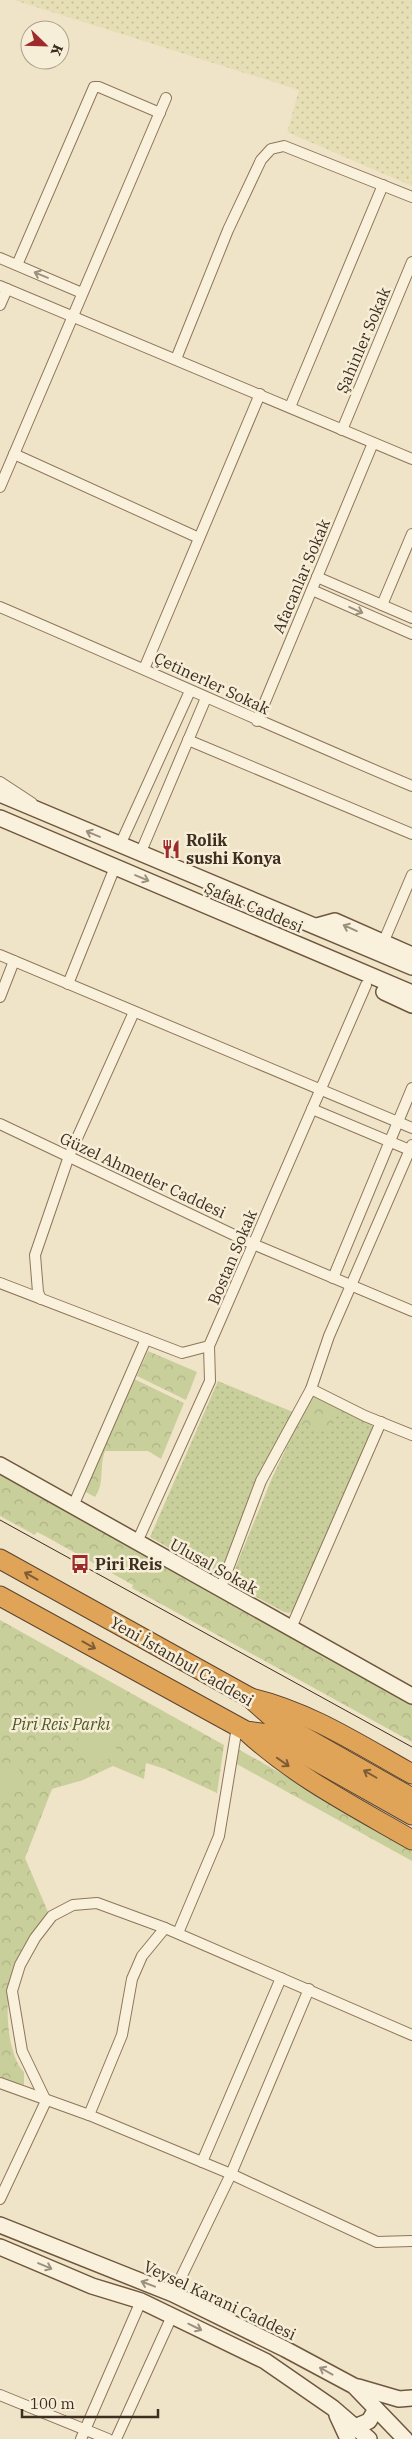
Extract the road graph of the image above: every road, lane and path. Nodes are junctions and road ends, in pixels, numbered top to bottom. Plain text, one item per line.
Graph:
1 (166, 98) dead end
2 (160, 113) junction
3 (382, 185) junction
4 (412, 198) edge
5 (0, 258) edge
6 (412, 262) edge
7 (17, 265) junction
8 (3, 288) edge
9 (82, 293) junction
10 (0, 305) edge
11 (72, 317) junction
12 (176, 359) junction
13 (260, 394) junction
14 (290, 407) junction
15 (342, 430) junction
16 (373, 443) junction
17 (14, 454) junction
18 (412, 458) edge
19 (0, 487) edge
20 (412, 534) edge
21 (199, 538) junction
22 (317, 577) junction
23 (312, 590) junction
24 (382, 605) junction
25 (0, 607) edge
26 (412, 618) edge
27 (412, 634) edge
28 (144, 669) junction
29 (190, 691) junction
30 (206, 698) junction
31 (257, 721) junction
32 (188, 740) junction
33 (0, 782) edge
34 (412, 786) edge
35 (0, 794) edge
36 (46, 814) junction
37 (0, 818) edge
38 (0, 824) edge
39 (36, 833) junction
40 (412, 834) edge
41 (120, 846) junction
42 (140, 854) junction
43 (115, 866) junction
44 (412, 875) edge
45 (316, 926) junction
46 (383, 943) junction
47 (307, 948) junction
48 (0, 955) edge
49 (412, 955) edge
50 (14, 961) junction
51 (412, 967) edge
52 (68, 984) junction
53 (366, 985) junction
54 (412, 993) edge
55 (0, 997) edge
56 (412, 1005) edge
57 (134, 1012) junction
58 (412, 1088) edge
59 (320, 1091) junction
60 (312, 1109) junction
61 (398, 1122) junction
62 (0, 1124) edge
63 (412, 1128) edge
64 (390, 1141) junction
65 (411, 1148) edge
66 (69, 1156) junction
67 (254, 1244) junction
68 (333, 1278) junction
69 (0, 1283) edge
70 (352, 1286) junction
71 (41, 1299) junction
72 (412, 1310) edge
73 (146, 1339) junction
74 (209, 1346) junction
75 (311, 1389) junction
76 (381, 1422) junction
77 (412, 1434) edge
78 (0, 1465) edge
79 (73, 1506) junction
80 (137, 1542) junction
81 (0, 1559) edge
82 (220, 1590) junction
83 (0, 1596) edge
84 (291, 1628) junction
85 (412, 1696) edge
86 (249, 1697) junction
87 (241, 1729) junction
88 (412, 1774) edge
89 (412, 1798) edge
90 (412, 1815) edge
91 (412, 1840) edge
92 (165, 1928) junction
93 (178, 1934) junction
94 (282, 1978) junction
95 (309, 1989) junction
96 (412, 2035) edge
97 (0, 2083) edge
98 (46, 2101) junction
99 (89, 2115) junction
100 (202, 2162) junction
101 (231, 2174) junction
102 (0, 2199) edge
103 (0, 2226) edge
104 (412, 2241) edge
105 (0, 2247) edge
106 (173, 2294) junction
107 (141, 2301) junction
108 (172, 2316) junction
109 (354, 2386) junction
110 (0, 2395) edge
111 (412, 2398) edge
112 (376, 2409) junction
113 (351, 2433) edge
114 (83, 2434) edge
115 (404, 2435) edge
116 (108, 2439) edge
117 (116, 2439) edge
118 (369, 2439) edge

1 - 2 street
2 - 7 street
2 - 9 street
3 - 4 street
3 - 12 street
3 - 14 street
5 - 7 street
6 - 15 street, Şahinler Sokak
9 -> 7 street
8 - 10 street
8 - 11 street
9 - 11 street
11 - 12 street
11 - 17 street
12 - 13 street
13 - 14 street
13 - 21 street
14 - 15 street
15 - 16 street
16 - 18 street
16 - 22 street, Afacanlar Sokak
17 - 19 street
17 - 21 street
20 - 24 street
21 - 28 street
22 - 23 street, Afacanlar Sokak
22 - 24 street
23 -> 27 street
23 - 31 street, Afacanlar Sokak
24 - 26 street
25 - 28 street, Çetinerler Sokak
28 - 29 street, Çetinerler Sokak
29 - 30 street, Çetinerler Sokak
29 - 41 street
30 - 31 street, Çetinerler Sokak
30 - 32 street
31 - 34 street, Çetinerler Sokak
32 - 40 street
32 - 42 street
33 - 36 street
35 - 36 main road, Şafak Caddesi
41 -> 36 main road, Şafak Caddesi
37 - 39 main road, Şafak Caddesi
38 - 39 street
39 - 43 main road, Şafak Caddesi
41 - 42 main road, Şafak Caddesi
42 - 45 main road, Şafak Caddesi
43 -> 47 main road, Şafak Caddesi
43 - 52 street
44 - 46 street
46 -> 45 main road
45 - 51 main road, Şafak Caddesi
46 - 49 main road
47 - 53 main road
47 - 54 main road, Şafak Caddesi
48 - 50 street
50 - 52 street
50 - 55 street
52 - 57 street
53 - 56 main road
53 - 59 street, Bostan Sokak
57 - 59 street
57 - 66 street
58 - 61 street
59 - 60 street, Bostan Sokak
59 - 61 street
60 - 64 street
60 - 67 street, Bostan Sokak
61 - 63 street
61 - 64 street
62 - 66 street, Güzel Ahmetler Caddesi
64 - 65 street
64 - 68 street
65 - 70 street
66 - 67 street, Güzel Ahmetler Caddesi
66 - 71 street
67 - 68 street, Güzel Ahmetler Caddesi
67 - 74 street, Bostan Sokak
68 - 70 street, Güzel Ahmetler Caddesi
69 - 71 street
70 - 72 street, Güzel Ahmetler Caddesi
70 - 75 street
71 - 73 street
73 - 74 street
73 - 79 street
74 - 80 street, Bostan Sokak
75 - 76 street
75 - 82 street
76 - 77 street
76 - 84 street
78 - 79 main road, Ulusal Sokak
79 - 80 main road, Ulusal Sokak
80 - 82 main road, Ulusal Sokak
86 -> 81 highway, Yeni İstanbul Caddesi
82 - 84 main road, Ulusal Sokak
83 -> 87 highway, Yeni İstanbul Caddesi
84 - 85 main road, Ulusal Sokak
86 - 88 highway
89 -> 86 highway, Yeni İstanbul Caddesi
87 - 90 highway, Yeni İstanbul Caddesi
87 -> 91 highway
87 - 93 street
92 - 93 street
92 - 98 street
92 - 99 street
93 - 94 street
94 - 95 street
94 - 100 street
95 - 96 street
95 - 101 street
97 - 98 street
98 - 99 street
98 - 102 street
99 - 100 street
100 - 101 street
101 - 104 street
101 - 106 street
106 -> 103 main road, Veysel Karani Caddesi
105 -> 107 main road
109 -> 106 main road, Veysel Karani Caddesi
107 - 108 main road
107 - 114 street
108 -> 113 main road
108 - 117 street
109 - 111 main road
109 - 112 main road, Veysel Karani Caddesi
110 - 114 street
112 - 113 main road
112 - 115 main road, Veysel Karani Caddesi
113 - 118 main road
114 - 116 street

